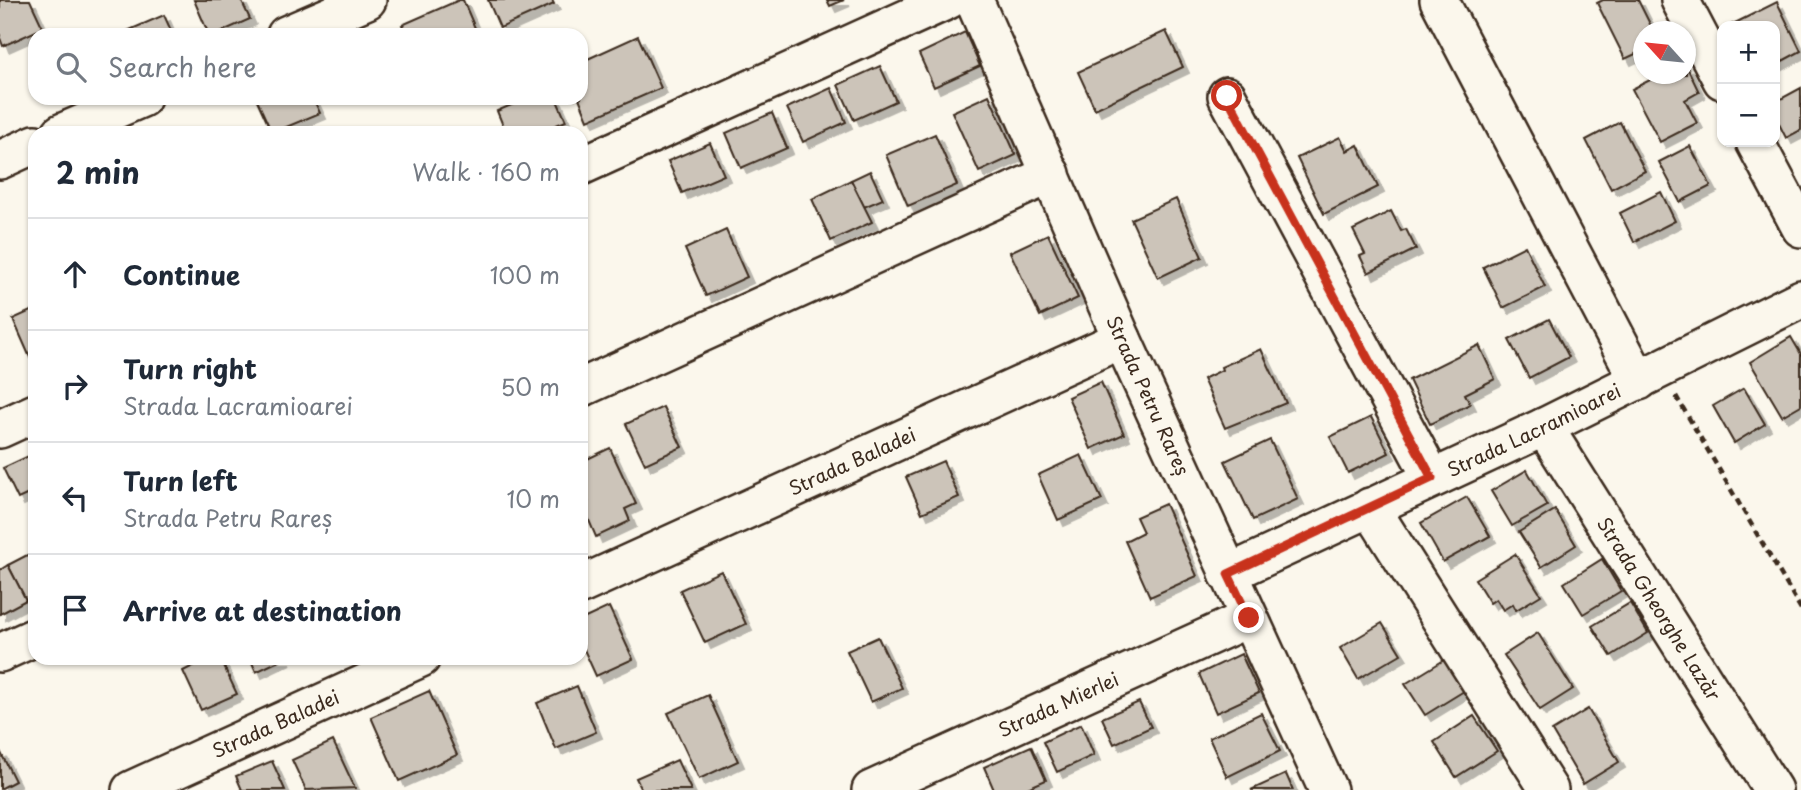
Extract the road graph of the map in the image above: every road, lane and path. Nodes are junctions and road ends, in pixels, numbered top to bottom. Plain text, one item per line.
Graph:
1 (367, 0) edge
2 (948, 0) edge
3 (974, 0) edge
4 (1439, 0) edge
5 (1680, 0) edge
6 (302, 28) edge
7 (1717, 70) edge
8 (1227, 96) dead end
9 (126, 105) edge
10 (77, 126) edge
11 (28, 147) edge
12 (1758, 147) edge
13 (0, 160) edge
14 (588, 163) edge
15 (1051, 174) junction
16 (1801, 228) edge
17 (1801, 300) edge
18 (1122, 339) junction
19 (1650, 375) junction
20 (588, 385) edge
21 (28, 416) edge
22 (1545, 427) junction
23 (0, 429) edge
24 (1432, 478) junction
25 (1370, 507) junction
26 (1228, 574) junction
27 (588, 582) edge
28 (1801, 610) edge
29 (1249, 618) junction
30 (28, 640) edge
31 (0, 653) edge
32 (406, 665) edge
33 (131, 790) edge
34 (871, 790) edge
35 (1328, 790) edge
36 (1549, 790) edge
37 (1773, 790) edge

1 - 6 street
2 - 14 street
3 - 15 street, Strada Petru Rareș
4 - 19 street
5 - 7 street
8 - 24 street
9 - 10 street
11 - 13 street
12 - 16 street
15 - 18 street, Strada Petru Rareș
15 - 20 street
17 - 19 street, Strada Lacramioarei
18 - 26 street, Strada Petru Rareș
18 - 27 street, Strada Baladei
19 - 22 street, Strada Lacramioarei
19 - 28 path
21 - 23 street
22 - 24 street, Strada Lacramioarei
22 - 37 street, Strada Gheorghe Lazăr
24 - 25 street, Strada Lacramioarei
25 - 26 street, Strada Lacramioarei
25 - 36 street
26 - 29 street, Strada Petru Rareș
29 - 34 street, Strada Mierlei
29 - 35 street, Strada Petru Rareș
30 - 31 street
32 - 33 street, Strada Baladei

